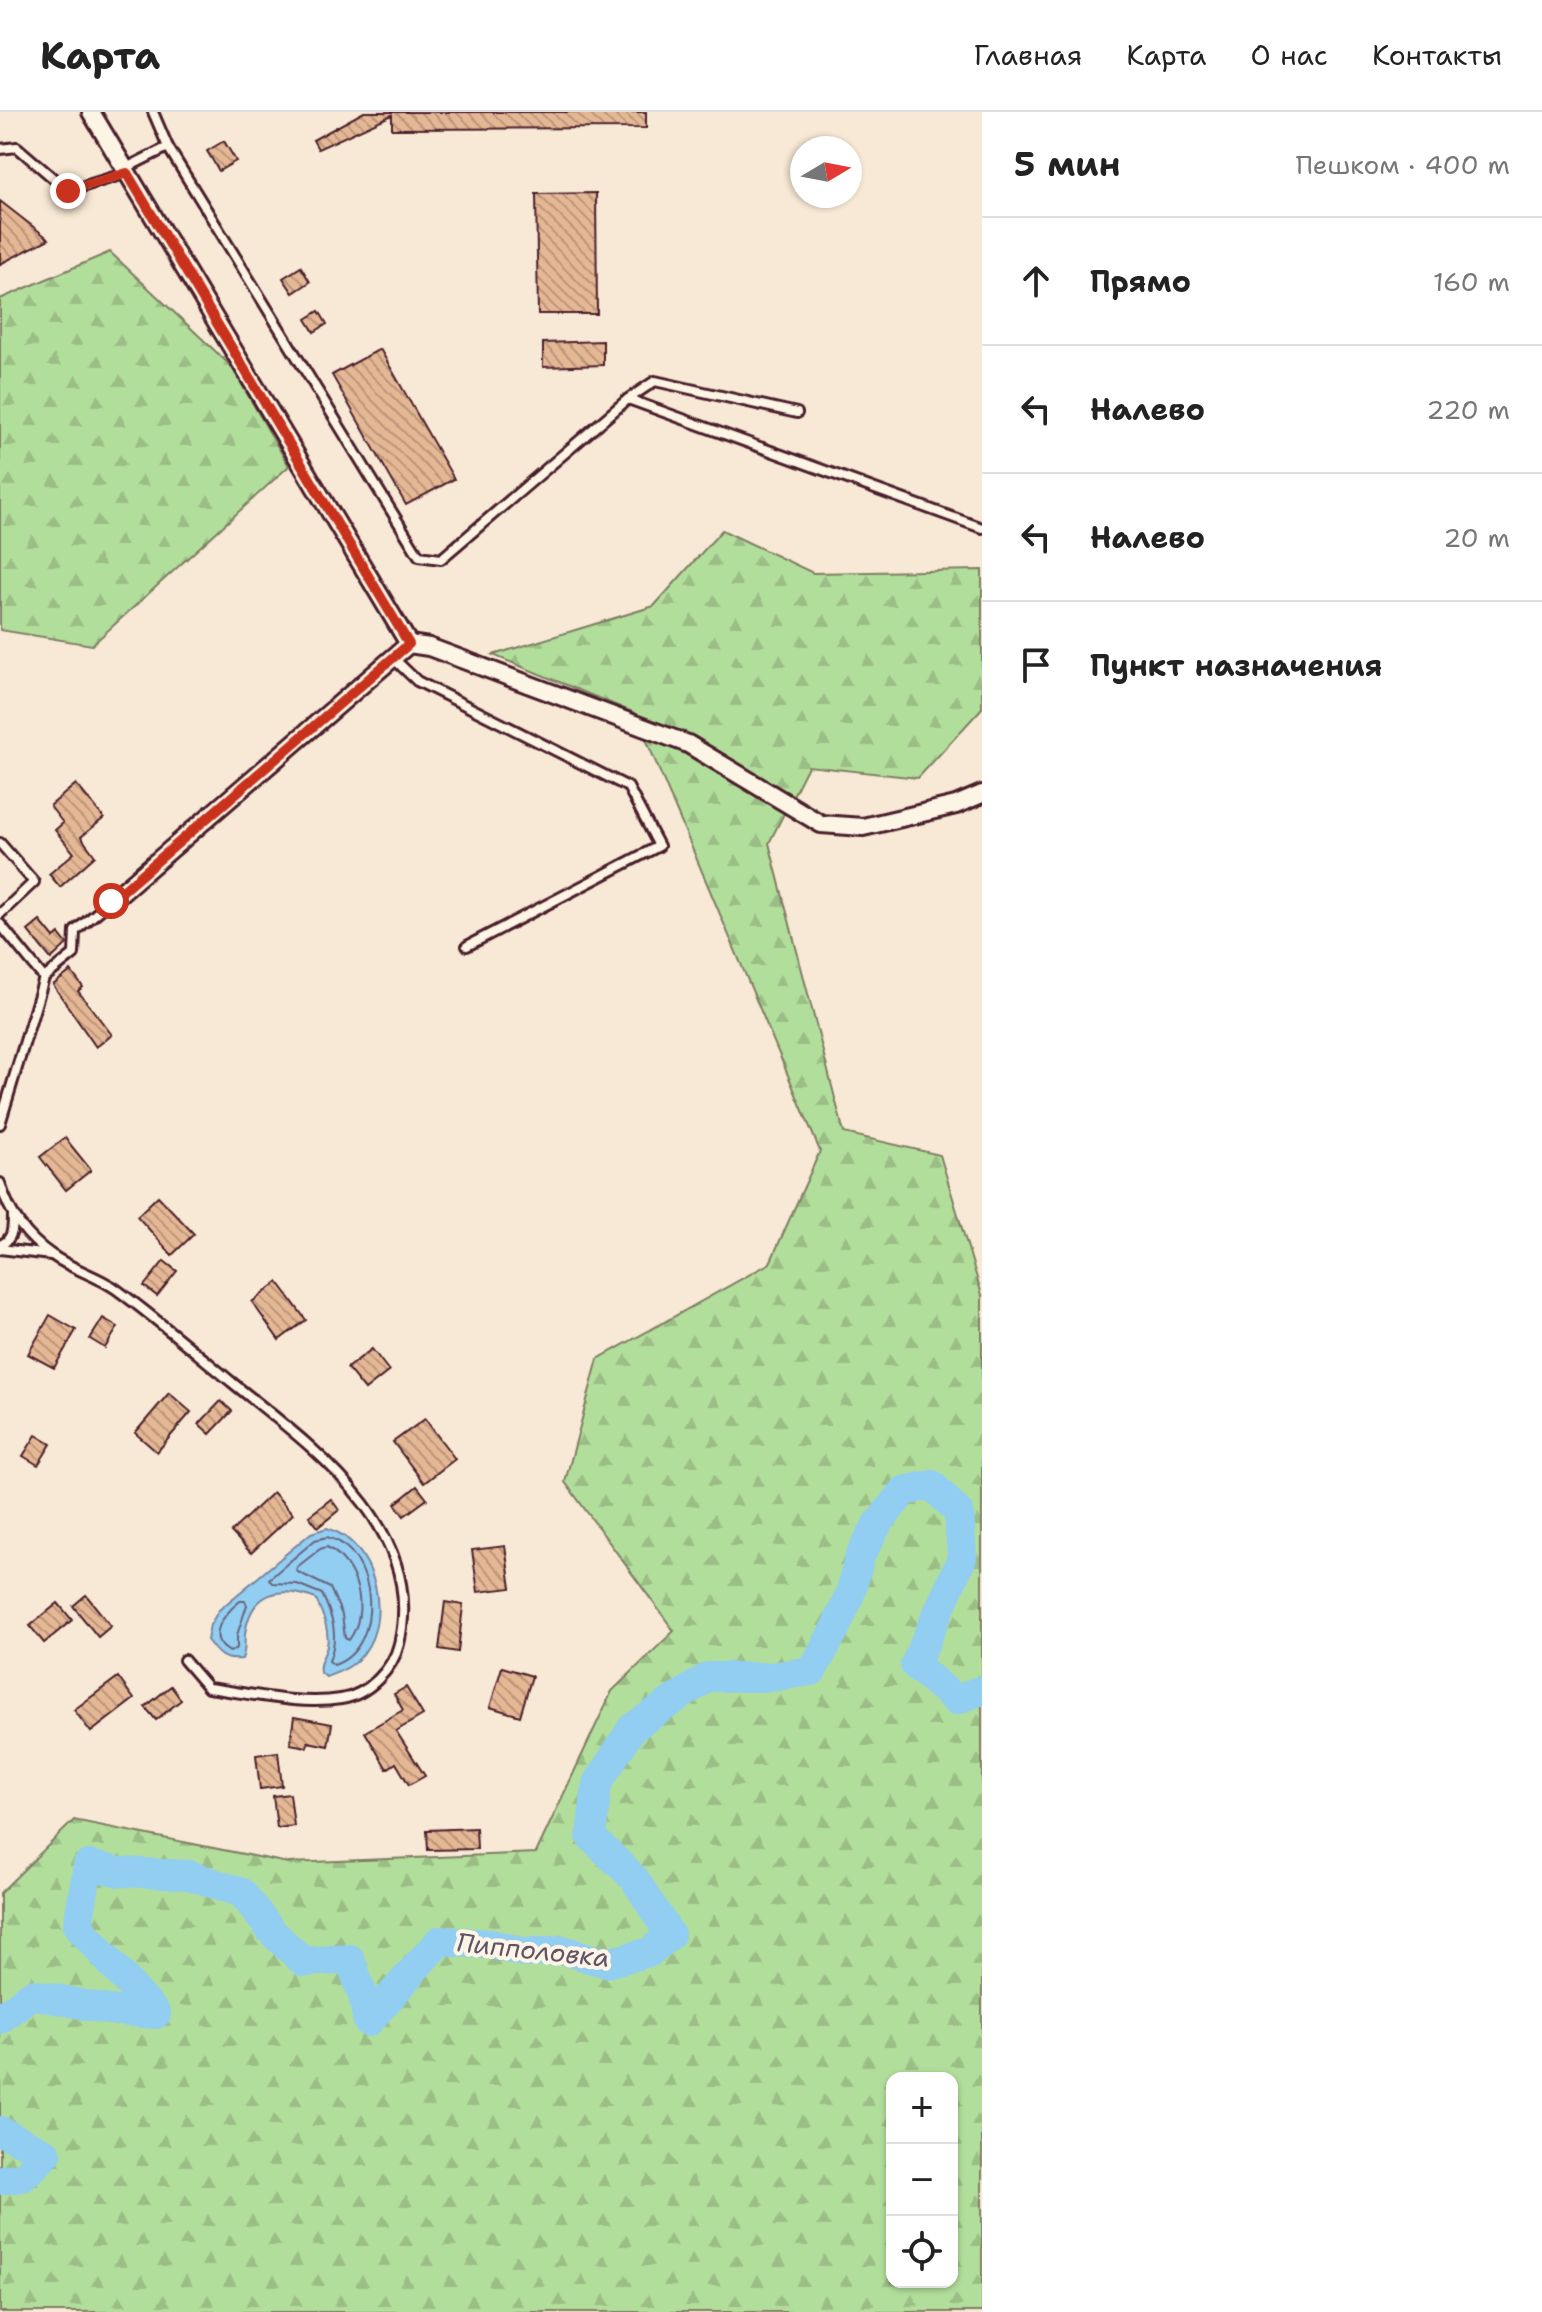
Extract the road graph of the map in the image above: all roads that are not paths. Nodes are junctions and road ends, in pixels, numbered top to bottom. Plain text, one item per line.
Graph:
1 (91, 112) edge
2 (153, 112) edge
3 (168, 147) junction
4 (0, 149) edge
5 (125, 171) junction
6 (628, 399) junction
7 (797, 413) dead end
8 (982, 528) edge
9 (409, 644) junction
10 (393, 658) junction
11 (982, 794) edge
12 (0, 843) edge
13 (111, 901) joint
14 (0, 914) edge
15 (0, 924) edge
16 (467, 946) dead end
17 (44, 978) junction
18 (0, 1124) edge
19 (1, 1187) edge
20 (13, 1215) junction
21 (0, 1247) edge
22 (52, 1255) junction
23 (184, 1660) dead end

1 - 5 street
2 - 3 lane
3 - 5 lane
3 - 6 lane
4 - 5 lane
5 - 9 street
6 - 7 lane
6 - 8 lane
9 - 10 street
9 - 11 street
10 - 13 street
10 - 16 lane
12 - 14 lane
13 - 17 lane
15 - 17 lane
17 - 18 lane
19 - 20 lane
20 - 21 lane
20 - 22 lane
21 - 22 lane
22 - 23 lane

